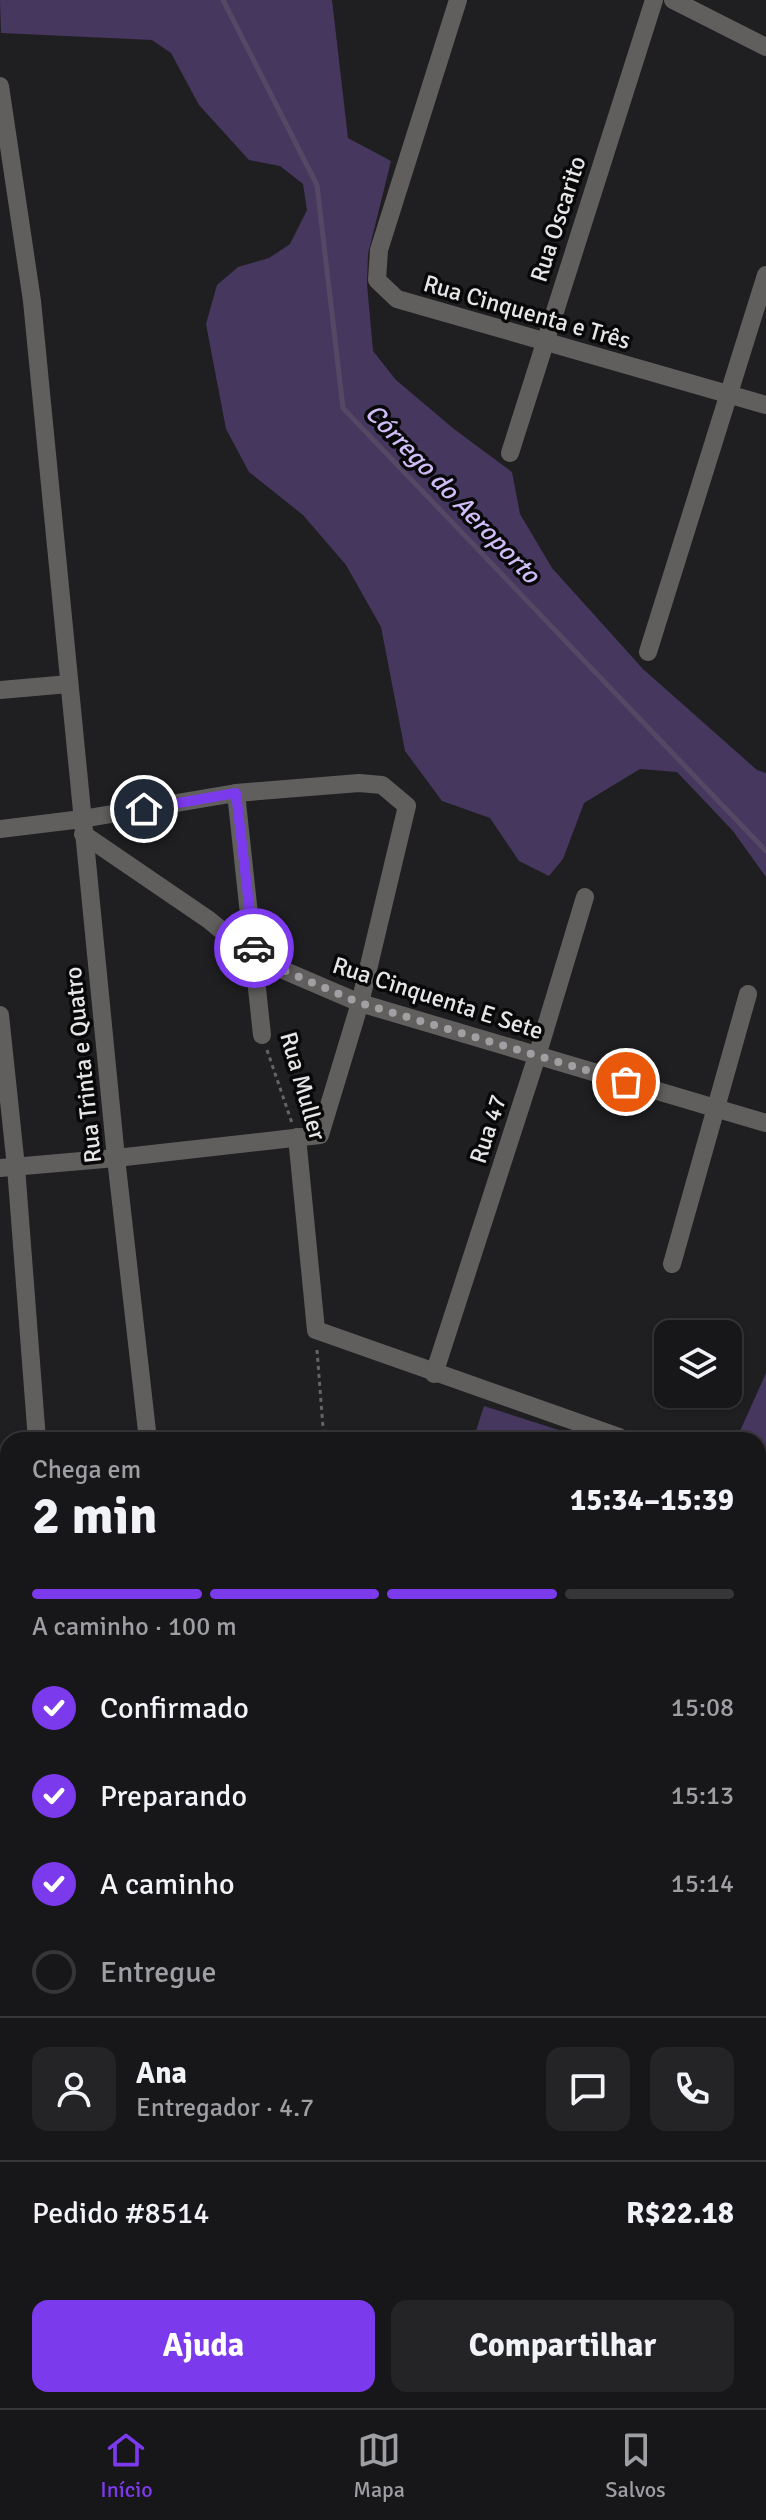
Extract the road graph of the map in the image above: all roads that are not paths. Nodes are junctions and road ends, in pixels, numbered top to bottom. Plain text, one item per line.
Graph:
1 (458, 0) edge
2 (654, 0) edge
3 (673, 0) edge
4 (766, 47) edge
5 (0, 86) edge
6 (766, 275) edge
7 (544, 342) junction
8 (731, 394) junction
9 (766, 405) edge
10 (510, 453) dead end
11 (648, 652) dead end
12 (69, 684) junction
13 (0, 690) edge
14 (236, 793) junction
15 (83, 827) junction
16 (0, 829) edge
17 (585, 897) dead end
18 (255, 958) junction
19 (748, 994) dead end
20 (360, 1003) junction
21 (0, 1015) edge
22 (262, 1035) road end
23 (537, 1056) junction
24 (715, 1107) junction
25 (766, 1123) edge
26 (297, 1137) junction
27 (116, 1158) junction
28 (8, 1167) edge
29 (672, 1264) dead end
30 (434, 1374) junction
31 (36, 1432) edge
32 (147, 1432) edge
33 (604, 1432) edge

1 - 7 street, Rua Cinquenta e Três
2 - 7 street, Rua Oscarito
3 - 4 street
5 - 12 street, Rua Trinta e Quatro
6 - 8 street
7 - 8 street, Rua Cinquenta e Três
7 - 10 street, Rua Oscarito
8 - 9 street, Rua Cinquenta e Três
8 - 11 street
12 - 13 street
12 - 15 street, Rua Trinta e Quatro
14 - 15 street
14 - 18 street, Rua Muller
14 - 20 street
15 - 16 street
15 - 18 street, Rua Cinquenta E Sete
15 - 27 street, Rua Trinta e Quatro
17 - 23 street, Rua 47
18 - 20 street, Rua Cinquenta E Sete
18 - 22 street, Rua Muller
19 - 24 street
20 - 23 street, Rua Cinquenta E Sete
20 - 26 street
21 - 28 street
23 - 24 street, Rua Cinquenta E Sete
23 - 30 street, Rua 47
24 - 25 street, Rua Cinquenta E Sete
24 - 29 street
26 - 27 street
26 - 30 street, Rua Muller
27 - 28 street
27 - 32 street, Rua Trinta e Quatro
28 - 31 street
30 - 33 street

